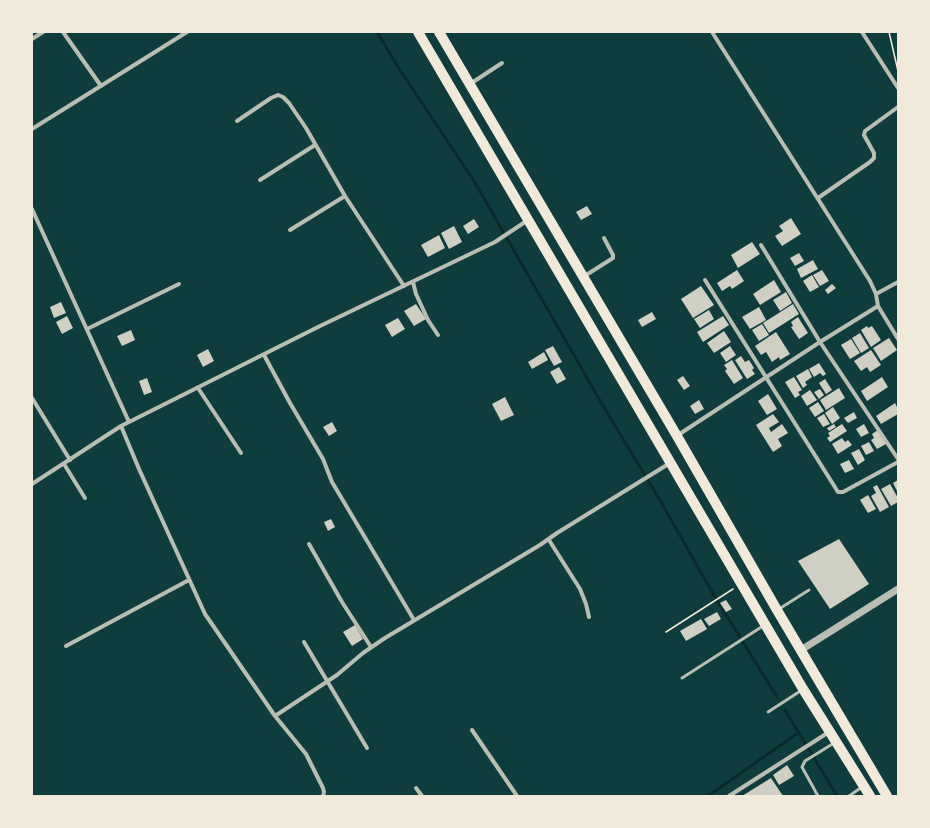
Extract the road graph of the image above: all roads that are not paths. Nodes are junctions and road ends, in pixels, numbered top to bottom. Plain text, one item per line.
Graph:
1 (43, 32) edge
2 (63, 32) edge
3 (187, 32) edge
4 (418, 32) edge
5 (439, 32) edge
6 (712, 32) edge
7 (862, 32) edge
8 (32, 39) edge
9 (502, 63) dead end
10 (470, 84) junction
11 (101, 86) junction
12 (898, 88) edge
13 (898, 107) edge
14 (236, 121) dead end
15 (32, 129) edge
16 (315, 145) junction
17 (260, 180) dead end
18 (345, 196) junction
19 (818, 198) junction
20 (32, 209) edge
21 (528, 220) junction
22 (290, 230) dead end
23 (604, 238) dead end
24 (761, 245) dead end
25 (583, 278) junction
26 (705, 280) dead end
27 (413, 282) junction
28 (898, 282) edge
29 (179, 284) dead end
30 (404, 286) junction
31 (876, 294) junction
32 (878, 306) junction
33 (87, 329) junction
34 (438, 335) dead end
35 (898, 339) edge
36 (820, 342) junction
37 (264, 355) junction
38 (766, 377) junction
39 (198, 388) junction
40 (32, 398) edge
41 (129, 422) junction
42 (121, 426) junction
43 (677, 436) junction
44 (241, 454) dead end
45 (70, 460) junction
46 (898, 460) edge
47 (670, 463) junction
48 (64, 464) junction
49 (32, 484) edge
50 (85, 498) dead end
51 (726, 522) junction
52 (711, 532) junction
53 (549, 540) junction
54 (309, 544) dead end
55 (189, 580) junction
56 (898, 589) edge
57 (809, 590) dead end
58 (777, 610) junction
59 (589, 617) dead end
60 (414, 620) junction
61 (766, 625) junction
62 (304, 642) dead end
63 (66, 646) dead end
64 (371, 647) junction
65 (802, 650) junction
66 (682, 678) dead end
67 (328, 681) junction
68 (803, 689) junction
69 (768, 712) dead end
70 (275, 716) junction
71 (472, 730) dead end
72 (830, 732) junction
73 (836, 742) junction
74 (367, 748) dead end
75 (876, 776) junction
76 (864, 786) junction
77 (416, 788) dead end
78 (323, 796) edge
79 (422, 796) edge
80 (517, 796) edge
81 (729, 796) edge
82 (818, 796) edge
83 (849, 796) edge
84 (870, 796) edge
85 (888, 796) edge

1 - 8 street
2 - 11 street
3 - 11 street
4 - 21 highway
5 - 10 highway
6 - 19 street
7 - 12 street
9 - 10 street
10 - 25 highway
11 - 15 street
13 - 19 street
14 - 16 street
16 - 17 street
16 - 18 street
18 - 22 street
18 - 30 street
19 - 31 street
20 - 33 street
21 - 27 street
21 - 47 highway
23 - 25 street
24 - 36 street
25 - 43 highway
26 - 38 street
27 - 30 street
27 - 34 street
28 - 31 street
29 - 33 street
30 - 37 street
31 - 32 street
32 - 35 street
32 - 36 street
33 - 41 street
36 - 38 street
36 - 46 street
37 - 39 street
37 - 60 street
38 - 43 street
38 - 46 street
39 - 41 street
39 - 44 street
40 - 45 street
41 - 42 street
42 - 45 street
42 - 55 street
43 - 51 highway
45 - 48 street
47 - 52 highway
47 - 53 street
48 - 49 street
48 - 50 street
51 - 52 highway
51 - 58 highway
52 - 61 highway
53 - 59 street
53 - 60 street
54 - 64 street
55 - 63 street
55 - 70 street
56 - 65 street
57 - 58 lane
58 - 65 highway
60 - 64 street
61 - 66 lane
61 - 68 highway
62 - 67 street
64 - 67 street
65 - 75 highway
67 - 70 street
67 - 74 street
68 - 69 lane
68 - 72 highway
70 - 78 street
71 - 80 street
72 - 73 highway
72 - 81 street
73 - 76 highway
73 - 82 lane
75 - 76 highway
75 - 85 highway
76 - 83 lane
76 - 84 highway
77 - 79 street

